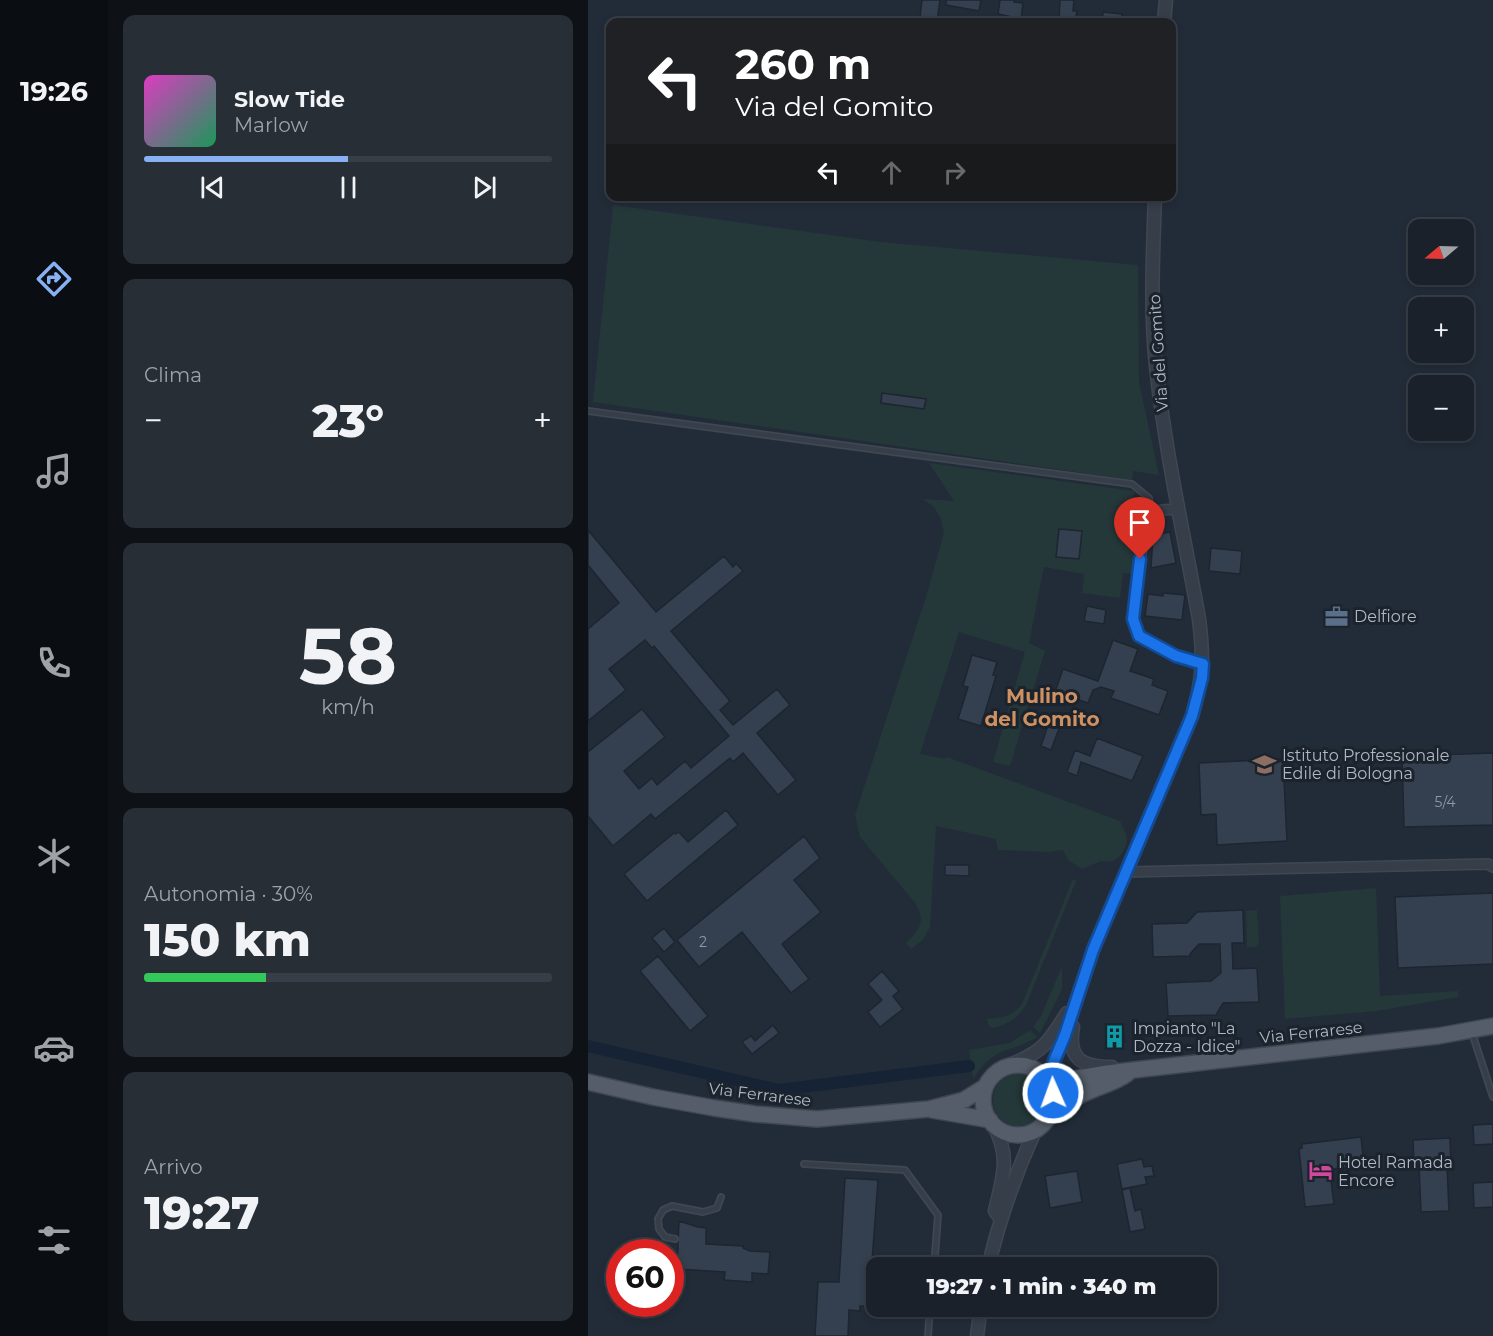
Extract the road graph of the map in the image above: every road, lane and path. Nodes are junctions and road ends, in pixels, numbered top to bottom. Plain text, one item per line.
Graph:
1 (1166, 0) edge
2 (1164, 18) edge
3 (1155, 201) edge
4 (588, 411) edge
5 (1179, 509) junction
6 (1151, 518) junction
7 (1203, 664) junction
8 (1491, 864) edge
9 (1127, 872) junction
10 (1075, 1002) junction
11 (1493, 1026) edge
12 (1471, 1031) junction
13 (1010, 1065) junction
14 (1132, 1071) junction
15 (1048, 1081) junction
16 (588, 1082) edge
17 (986, 1086) junction
18 (1493, 1096) edge
19 (929, 1109) junction
20 (1050, 1116) junction
21 (991, 1122) junction
22 (1035, 1131) junction
23 (804, 1164) dead end
24 (721, 1197) dead end
25 (1000, 1218) junction
26 (675, 1239) dead end
27 (935, 1257) edge
28 (990, 1257) edge
29 (929, 1317) edge
30 (980, 1317) edge
31 (928, 1336) edge
32 (977, 1336) edge

1 - 2 street
3 - 5 street, Via del Gomito
4 - 6 lane
5 - 6 street
5 - 7 street, Via del Gomito
6 - 7 street
7 - 9 street, Via del Gomito
8 - 9 street
9 - 10 street, Via del Gomito
10 - 13 street, Via del Gomito
10 - 14 street, Via Ferrarese
10 - 15 street, Via del Gomito
11 - 12 main road, Via Ferrarese
12 - 14 main road, Via Ferrarese
12 - 18 lane
13 - 15 main road
13 - 17 main road
14 - 15 main road, Via Ferrarese
14 - 20 main road, Via Ferrarese
15 - 20 main road
16 - 19 main road, Via Ferrarese
17 - 19 main road
17 - 21 main road
19 - 21 main road
20 - 22 main road
21 - 22 main road
21 - 25 street
22 - 25 street
23 - 27 lane
24 - 26 lane
25 - 28 street
29 - 31 lane
30 - 32 street

